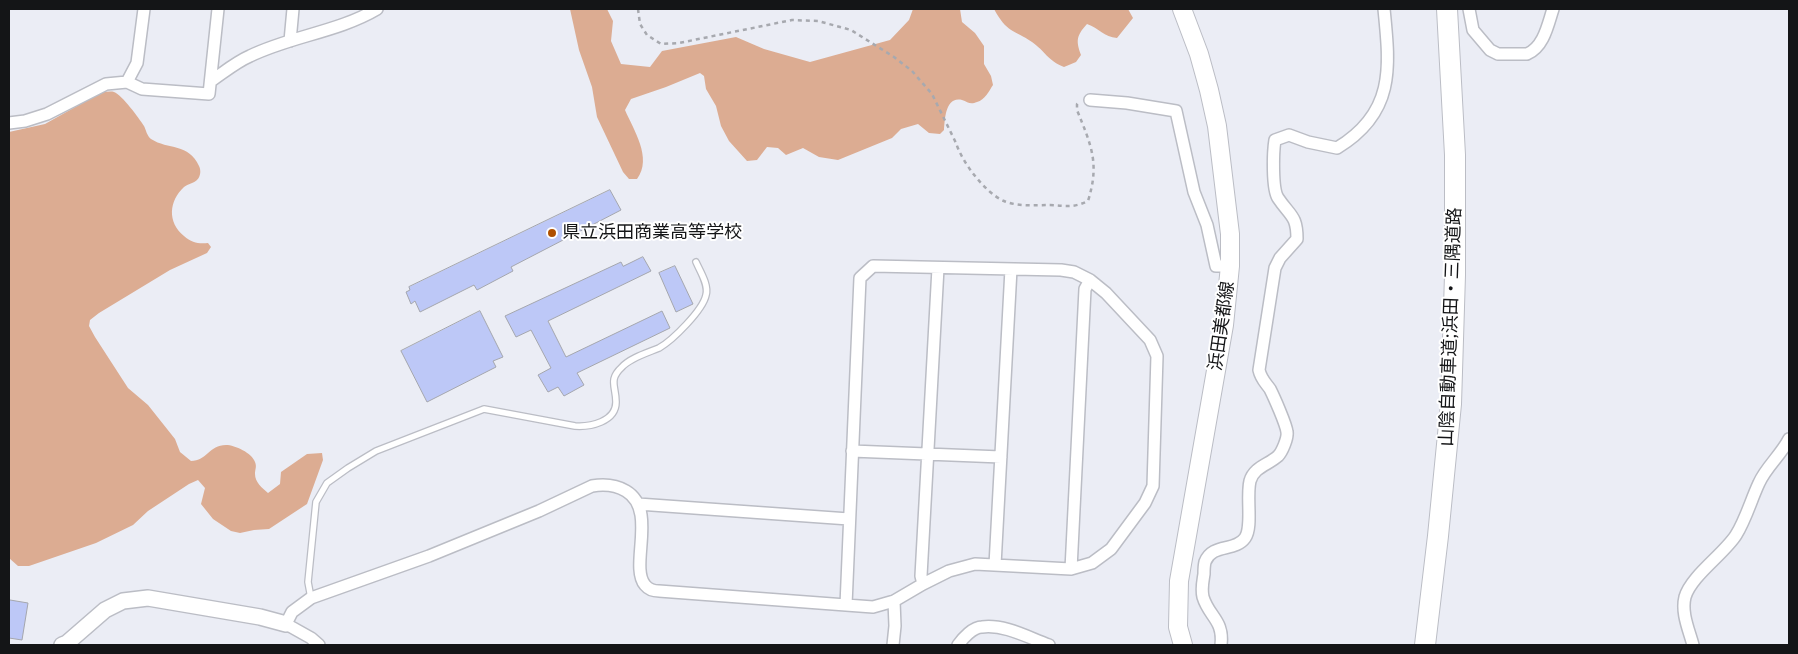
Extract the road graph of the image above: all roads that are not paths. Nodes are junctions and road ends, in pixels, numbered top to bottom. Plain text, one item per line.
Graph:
1 (144, 9) edge
2 (218, 9) edge
3 (293, 9) edge
4 (1182, 9) edge
5 (1384, 9) edge
6 (1447, 9) edge
7 (1469, 9) edge
8 (1553, 9) edge
9 (374, 10) edge
10 (290, 41) junction
11 (211, 81) junction
12 (128, 82) junction
13 (1090, 100) road end
14 (9, 123) edge
15 (696, 262) dead end
16 (1230, 266) junction
17 (938, 268) junction
18 (1011, 269) junction
19 (1090, 280) junction
20 (1789, 439) edge
21 (852, 450) junction
22 (926, 454) junction
23 (1001, 457) junction
24 (638, 504) junction
25 (849, 519) junction
26 (995, 565) junction
27 (1071, 569) junction
28 (923, 584) junction
29 (311, 598) junction
30 (894, 601) junction
31 (846, 605) junction
32 (286, 624) junction
33 (62, 645) edge
34 (319, 645) edge
35 (893, 645) edge
36 (958, 645) edge
37 (1049, 645) edge
38 (1183, 645) edge
39 (1221, 645) edge
40 (1425, 645) edge
41 (1693, 645) edge

1 - 12 street
2 - 11 street
3 - 10 street
4 - 16 main road, 浜田美都線
5 - 39 street
6 - 40 highway, 山陰自動車道;浜田・三隅道路
7 - 8 street
9 - 10 street
10 - 11 street
11 - 12 street
12 - 14 street
13 - 16 street
15 - 29 lane
16 - 38 main road, 浜田美都線
17 - 18 street
17 - 21 street
17 - 22 street
18 - 19 street
18 - 23 street
19 - 27 street
19 - 27 street
20 - 41 street
21 - 22 street
21 - 25 street
22 - 23 street
22 - 28 street
23 - 26 street
24 - 25 street
24 - 29 street
24 - 31 street
25 - 31 street
26 - 27 street
26 - 28 street
28 - 30 street
29 - 32 street
30 - 31 street
30 - 35 street
32 - 33 street
32 - 34 street
36 - 37 street

